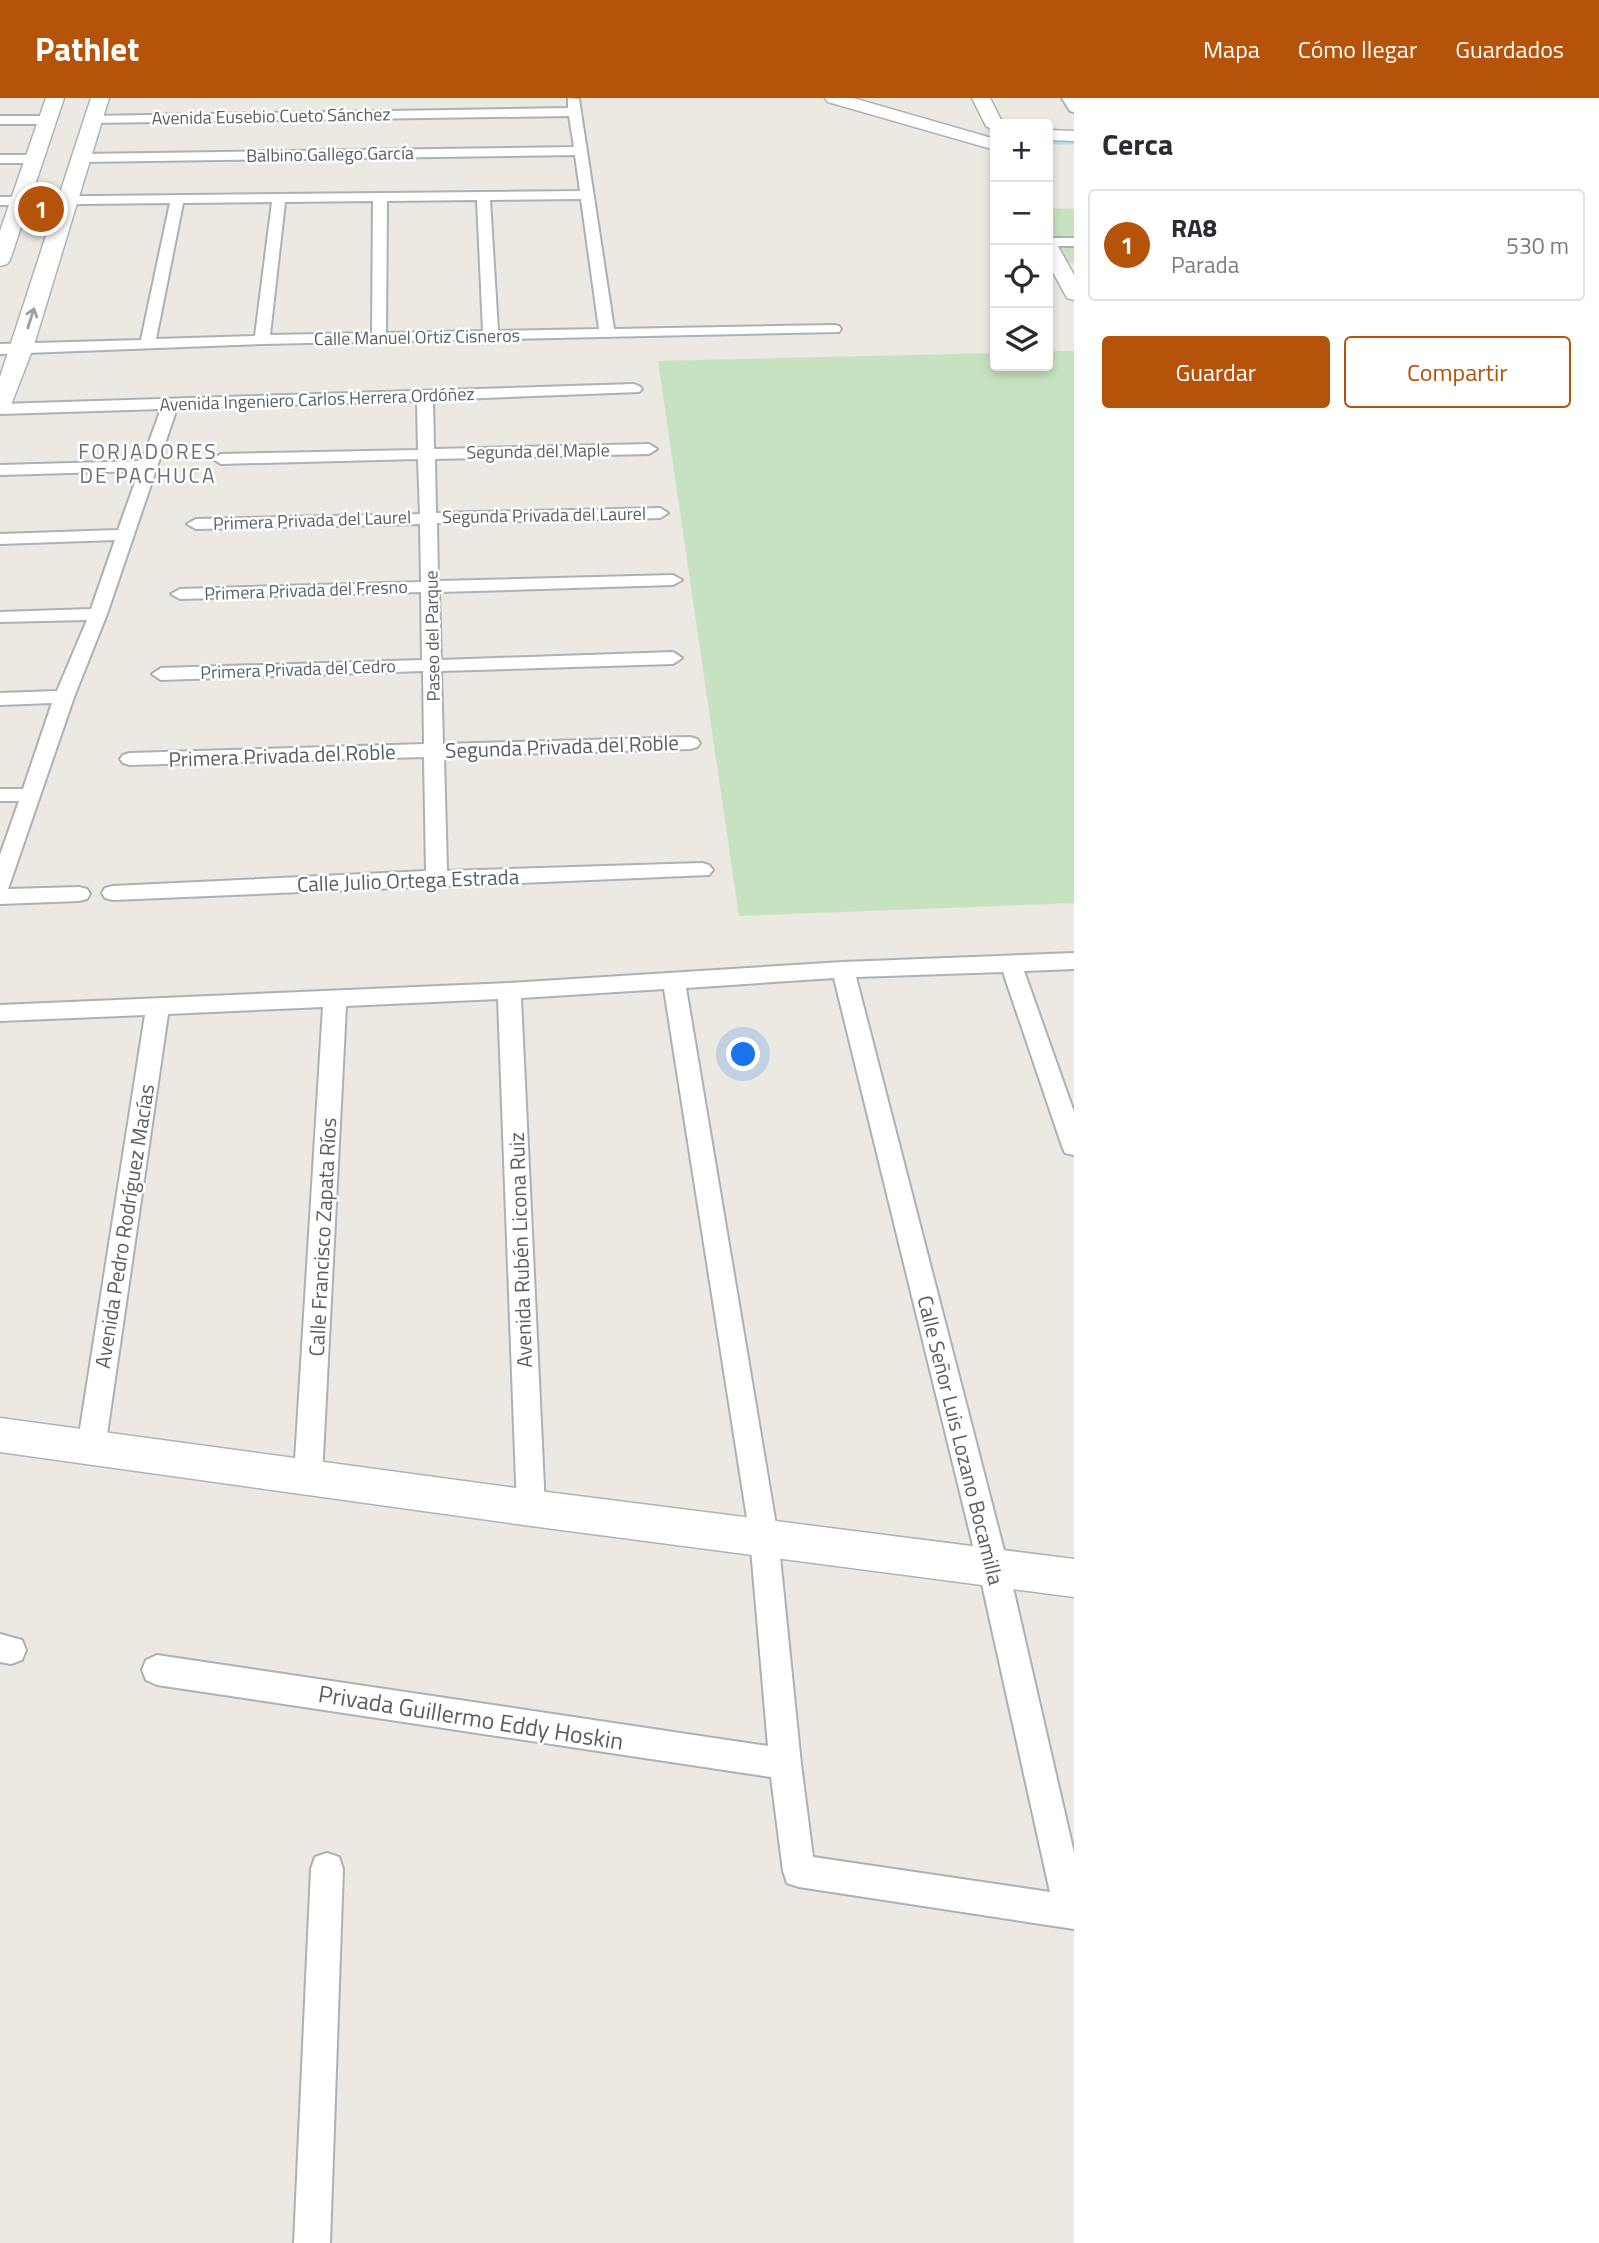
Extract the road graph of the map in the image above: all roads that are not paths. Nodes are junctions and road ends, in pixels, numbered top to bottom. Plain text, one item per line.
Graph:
1 (55, 98) edge
2 (100, 98) edge
3 (834, 98) edge
4 (873, 98) edge
5 (981, 98) edge
6 (1068, 98) edge
7 (574, 105) edge
8 (1074, 108) edge
9 (92, 119) junction
10 (992, 119) edge
11 (0, 120) edge
12 (46, 120) junction
13 (990, 132) edge
14 (1053, 135) edge
15 (1074, 136) edge
16 (990, 144) edge
17 (1053, 149) edge
18 (1074, 149) edge
19 (579, 151) junction
20 (81, 158) junction
21 (0, 159) edge
22 (33, 159) junction
23 (483, 195) junction
24 (586, 195) junction
25 (380, 197) junction
26 (279, 198) junction
27 (177, 200) junction
28 (0, 201) edge
29 (22, 201) junction
30 (68, 201) junction
31 (1074, 242) edge
32 (1053, 243) edge
33 (1049, 245) edge
34 (0, 260) edge
35 (1074, 294) edge
36 (834, 329) dead end
37 (607, 334) junction
38 (491, 335) junction
39 (379, 337) junction
40 (262, 340) junction
41 (148, 344) junction
42 (22, 348) junction
43 (0, 349) edge
44 (634, 389) dead end
45 (425, 394) junction
46 (170, 405) junction
47 (0, 407) edge
48 (649, 449) dead end
49 (426, 453) junction
50 (221, 459) dead end
51 (148, 466) junction
52 (0, 470) edge
53 (660, 513) dead end
54 (428, 517) junction
55 (196, 524) dead end
56 (125, 535) junction
57 (0, 539) edge
58 (673, 580) dead end
59 (432, 587) junction
60 (180, 594) dead end
61 (98, 614) junction
62 (0, 617) edge
63 (673, 658) dead end
64 (434, 665) junction
65 (161, 674) dead end
66 (64, 696) junction
67 (0, 699) edge
68 (690, 743) dead end
69 (434, 750) junction
70 (130, 759) dead end
71 (31, 794) junction
72 (0, 795) edge
73 (702, 870) dead end
74 (437, 878) junction
75 (0, 886) edge
76 (113, 893) dead end
77 (79, 894) dead end
78 (0, 897) edge
79 (1074, 961) edge
80 (1011, 964) junction
81 (843, 970) junction
82 (674, 980) junction
83 (509, 991) junction
84 (335, 997) junction
85 (158, 1004) junction
86 (0, 1013) edge
87 (1074, 1146) edge
88 (0, 1435) edge
89 (91, 1448) junction
90 (308, 1477) junction
91 (531, 1508) junction
92 (764, 1537) junction
93 (993, 1566) junction
94 (1074, 1578) edge
95 (157, 1670) dead end
96 (785, 1764) junction
97 (327, 1870) dead end
98 (1072, 1912) edge
99 (312, 2243) edge

1 - 12 street
2 - 9 street
3 - 16 street
4 - 13 street
5 - 10 street
6 - 8 street
7 - 9 street, Avenida Eusebio Cueto Sánchez
7 - 19 street
9 - 20 street
11 - 12 street
12 - 22 street
14 - 15 street
17 - 18 street
19 - 20 street, Balbino Gallego García
19 - 24 street
20 - 30 street
21 - 22 street
22 - 29 street
23 - 24 street
23 - 25 street
23 - 38 street
24 - 37 street
25 - 26 street
25 - 39 street
26 - 27 street
26 - 40 street
27 - 30 street
27 - 41 street
28 - 29 street
29 - 30 street
29 - 34 street
42 -> 30 street
31 - 32 street
33 - 35 street
36 - 37 street, Calle Manuel Ortiz Cisneros
37 - 38 street, Calle Manuel Ortiz Cisneros
38 - 39 street, Calle Manuel Ortiz Cisneros
39 - 40 street, Calle Manuel Ortiz Cisneros
40 - 41 street, Calle Manuel Ortiz Cisneros
41 - 42 street, Calle Manuel Ortiz Cisneros
42 - 43 street, Calle Manuel Ortiz Cisneros
42 - 47 street
44 - 45 street, Avenida Ingeniero Carlos Herrera Ordóñez
45 - 46 street, Avenida Ingeniero Carlos Herrera Ordóñez
45 - 49 street, Paseo del Parque
46 - 47 street, Avenida Ingeniero Carlos Herrera Ordóñez
46 - 51 street
48 - 49 street, Segunda del Maple
49 - 50 street, Segunda del Maple
49 - 54 street, Paseo del Parque
51 - 52 street
51 - 56 street
53 - 54 street, Segunda Privada del Laurel
54 - 55 street, Primera Privada del Laurel
54 - 59 street, Paseo del Parque
56 - 57 street
56 - 61 street
58 - 59 street, Primera Privada del Fresno
59 - 60 street, Primera Privada del Fresno
59 - 64 street, Paseo del Parque
61 - 62 street
61 - 66 street
63 - 64 street, Primera Privada del Cedro
64 - 65 street, Primera Privada del Cedro
64 - 69 street, Paseo del Parque
66 - 67 street
66 - 71 street
68 - 69 street, Segunda Privada del Roble
69 - 70 street, Primera Privada del Roble
69 - 74 street, Paseo del Parque
71 - 72 street
71 - 75 street
73 - 74 street, Calle Julio Ortega Estrada
74 - 76 street, Calle Julio Ortega Estrada
77 - 78 street
79 - 80 street
80 - 81 street
80 - 87 street
81 - 82 street
81 - 93 street, Calle Señor Luis Lozano Bocamilla
82 - 83 street
82 - 92 street
83 - 84 street
83 - 91 street, Avenida Rubén Licona Ruiz
84 - 85 street
84 - 90 street, Calle Francisco Zapata Ríos
85 - 86 street
85 - 89 street, Avenida Pedro Rodríguez Macías
88 - 89 street
89 - 90 street
90 - 91 street
91 - 92 street
92 - 93 street
92 - 96 street
93 - 94 street
93 - 98 street, Calle Señor Luis Lozano Bocamilla
95 - 96 street, Privada Guillermo Eddy Hoskin
96 - 98 street
97 - 99 street

